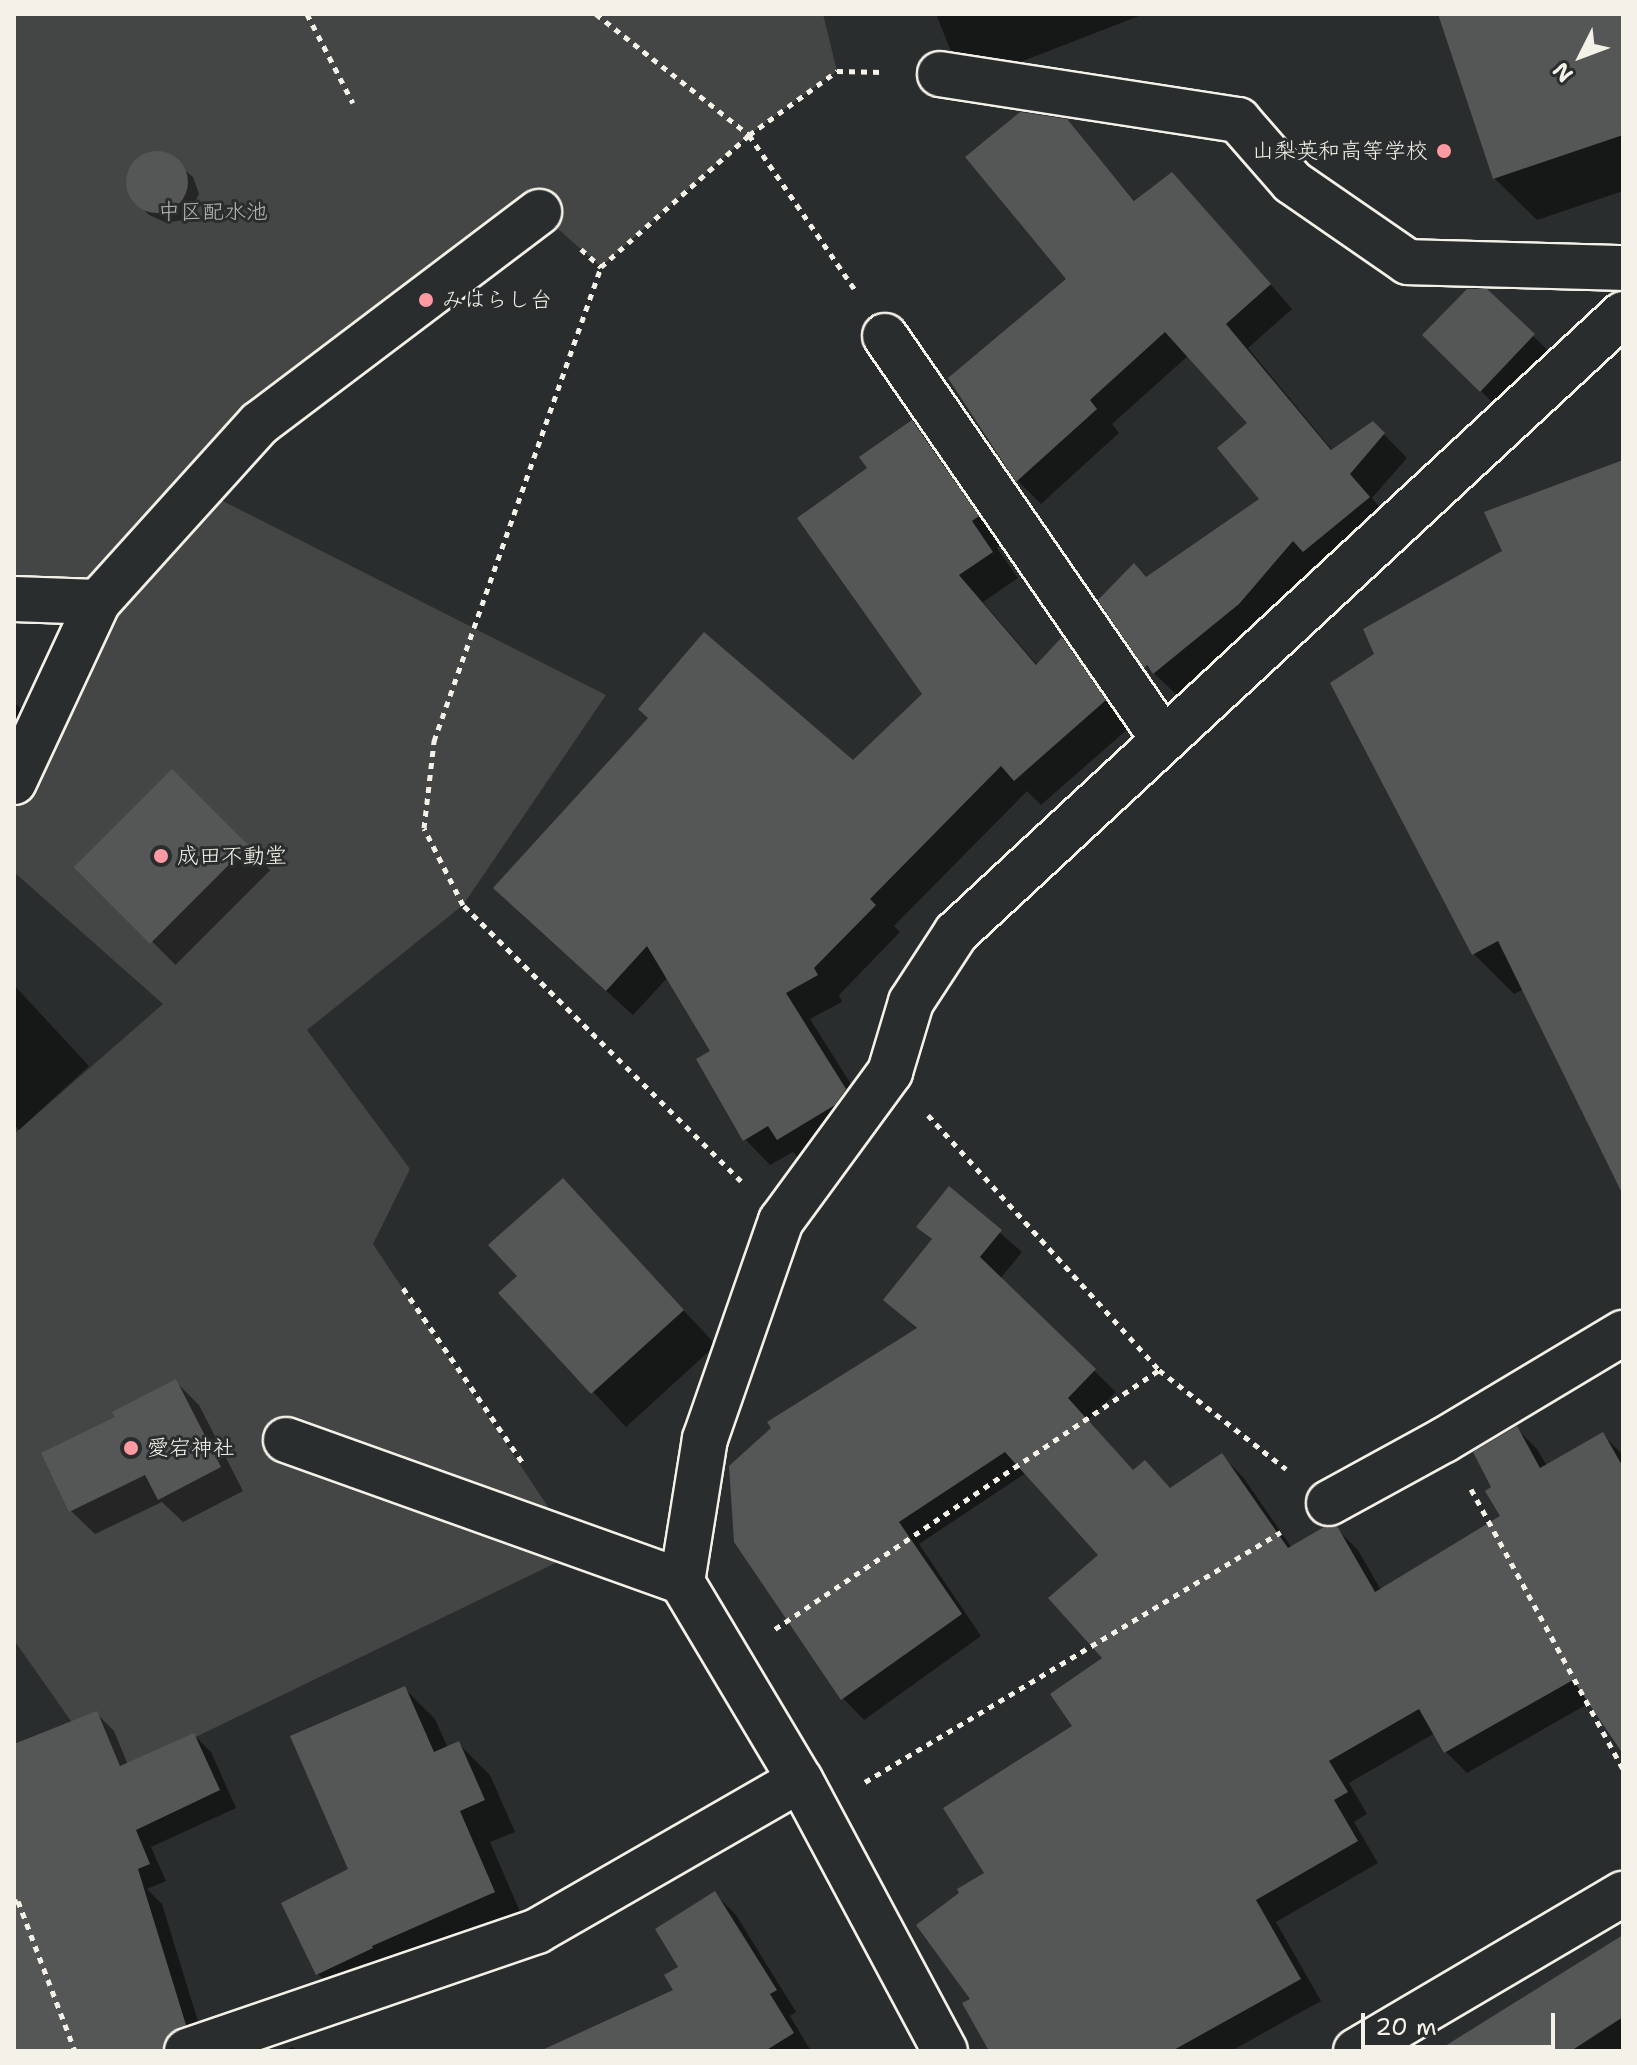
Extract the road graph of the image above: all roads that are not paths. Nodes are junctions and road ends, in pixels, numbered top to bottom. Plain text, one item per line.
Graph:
1 (940, 74) dead end
2 (539, 212) dead end
3 (1623, 268) edge
4 (1623, 314) edge
5 (885, 336) road end
6 (14, 599) edge
7 (98, 602) junction
8 (1163, 739) junction
9 (14, 782) edge
10 (1622, 1335) edge
11 (286, 1440) dead end
12 (1329, 1503) road end
13 (682, 1582) junction
14 (808, 1796) junction
15 (1623, 1894) edge
16 (187, 2051) edge
17 (945, 2051) edge
18 (1356, 2051) edge

1 - 3 street
2 - 7 street
4 - 8 street
5 - 8 street
6 - 7 street
7 - 9 street
8 - 13 street
10 - 12 street
11 - 13 street
13 - 14 street
14 - 16 street
14 - 17 street
15 - 18 street

